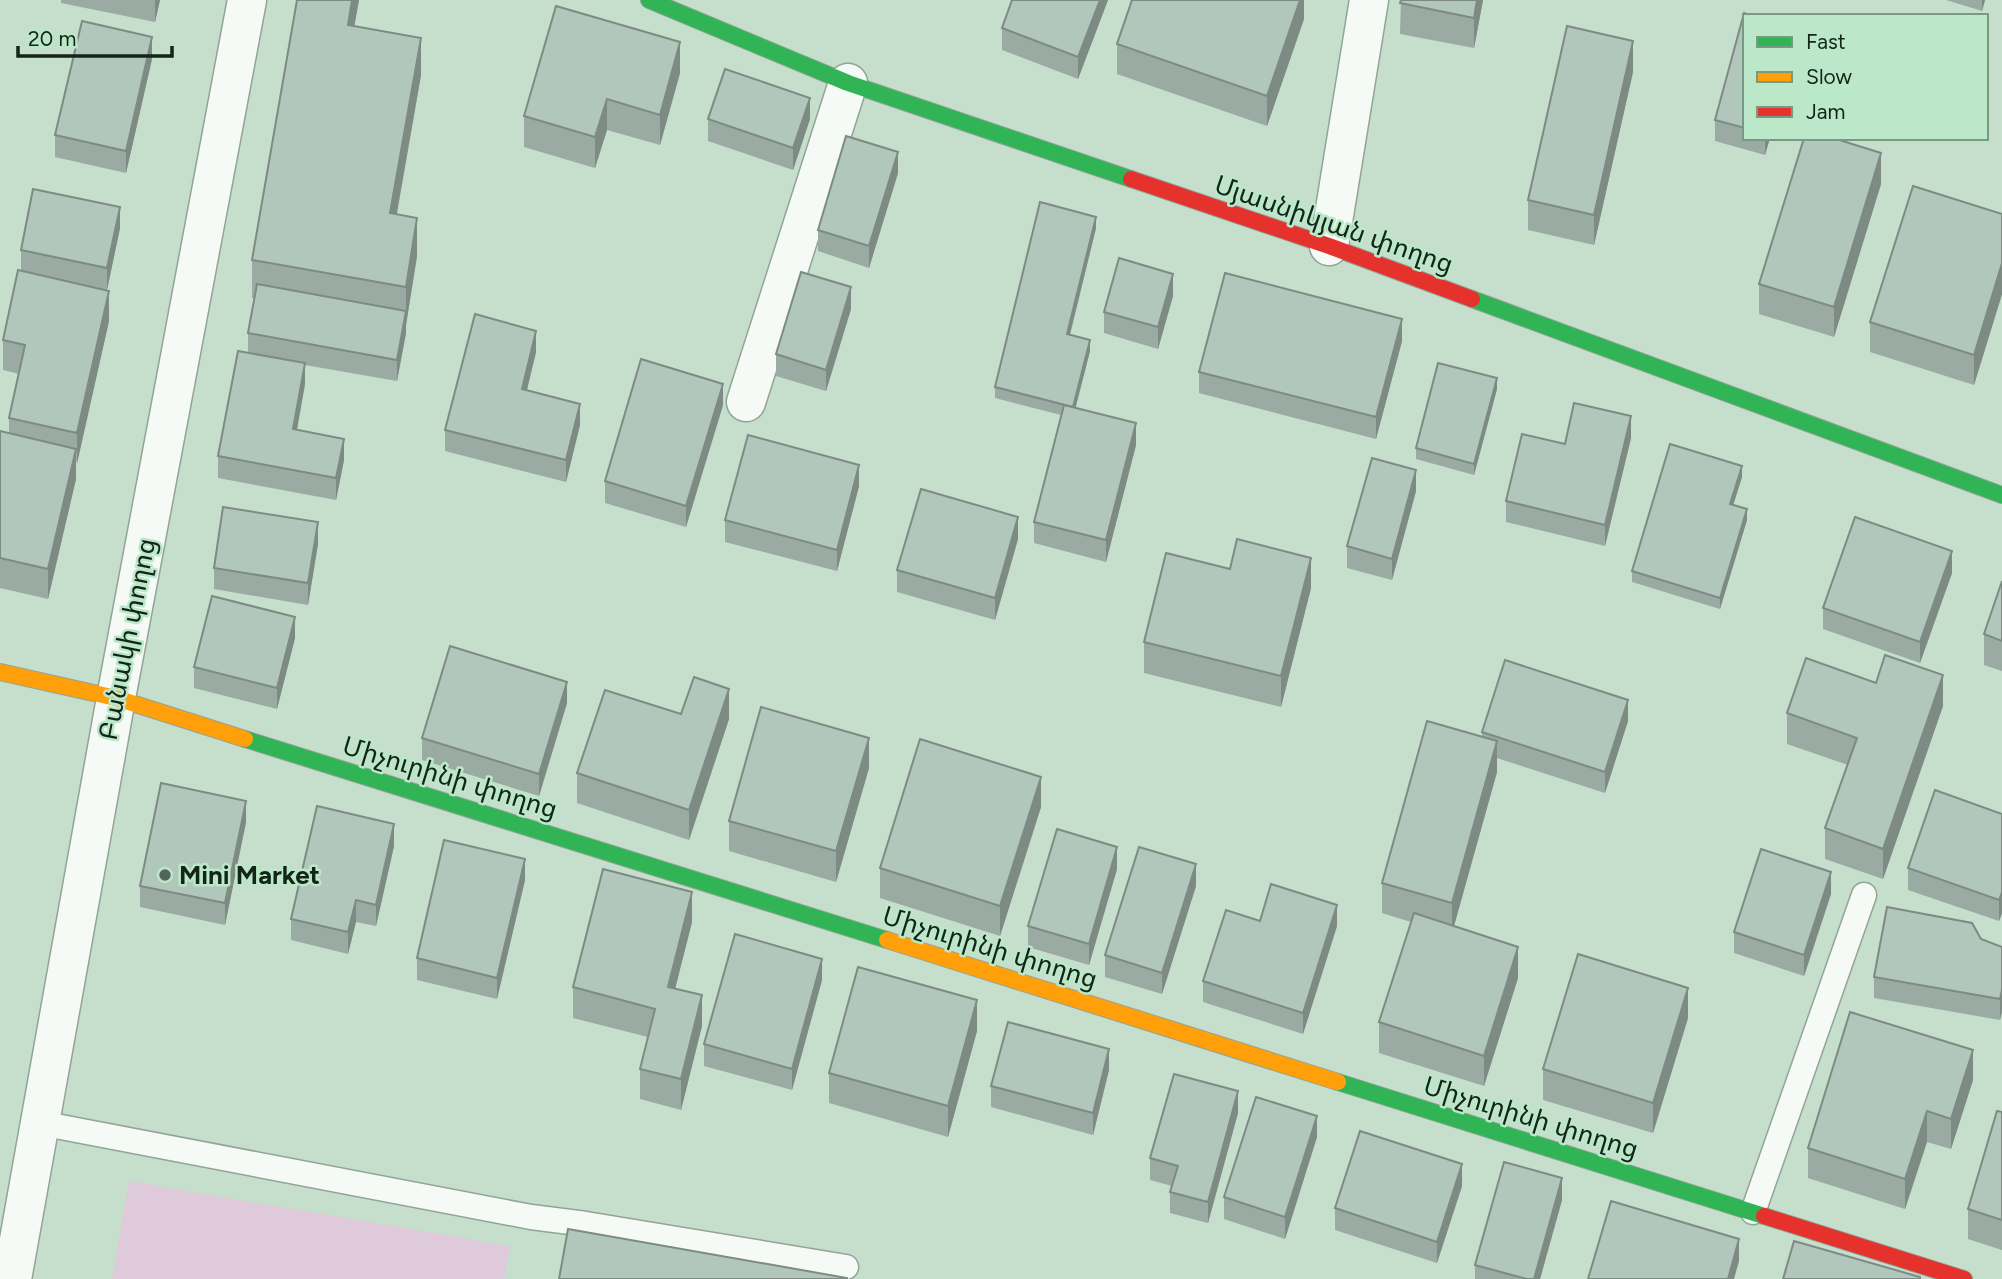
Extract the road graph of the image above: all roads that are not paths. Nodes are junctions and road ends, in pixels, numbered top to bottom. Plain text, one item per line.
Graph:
1 (247, 0) edge
2 (649, 0) edge
3 (1369, 0) edge
4 (848, 83) junction
5 (1329, 246) junction
6 (746, 402) dead end
7 (2002, 495) edge
8 (0, 672) edge
9 (116, 698) junction
10 (1864, 895) dead end
11 (40, 1123) junction
12 (1753, 1212) junction
13 (846, 1267) dead end
14 (12, 1279) edge
15 (1964, 1279) edge

1 - 9 street, Բանակի փողոց
2 - 4 street, Մյասնիկյան փողոց
3 - 5 street
4 - 5 street, Մյասնիկյան փողոց
4 - 6 street
5 - 7 street, Մյասնիկյան փողոց
8 - 9 street, Միչուրինի փողոց
9 - 11 street, Բանակի փողոց
9 - 12 street, Միչուրինի փողոց
10 - 12 lane
11 - 13 lane
11 - 14 street, Բանակի փողոց
12 - 15 street, Միչուրինի փողոց

